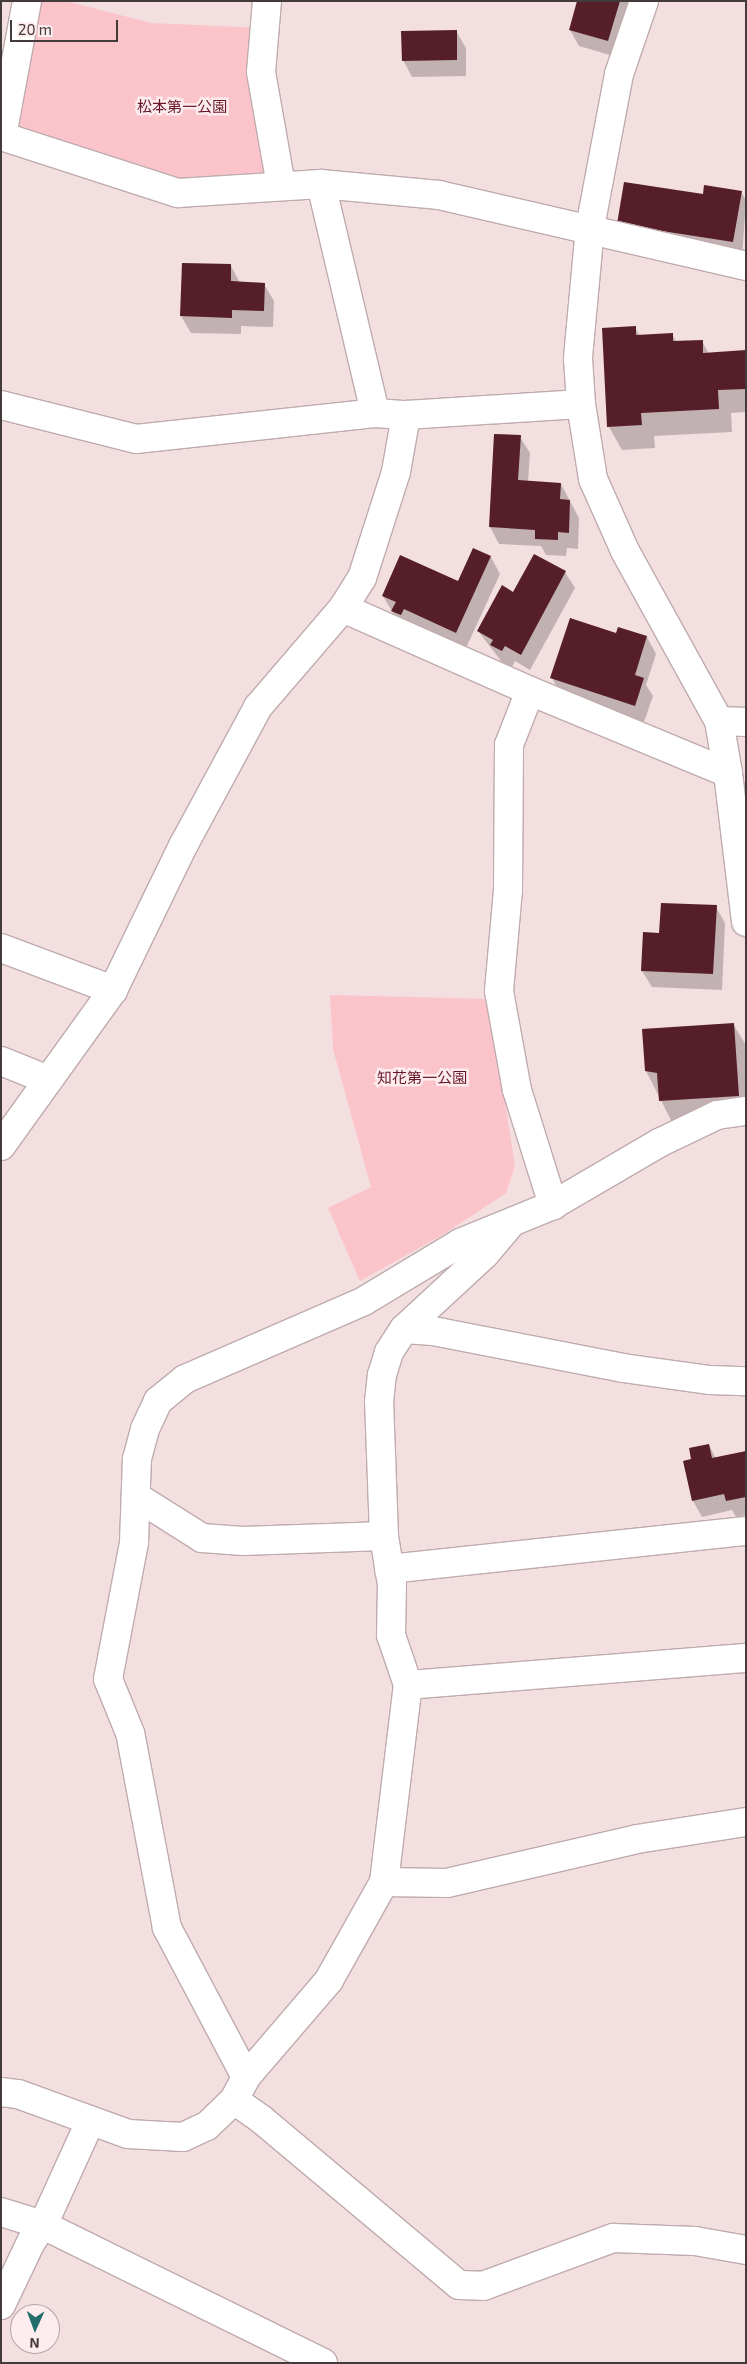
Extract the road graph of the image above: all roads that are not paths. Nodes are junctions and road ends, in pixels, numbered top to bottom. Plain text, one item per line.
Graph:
1 (27, 1) edge
2 (267, 1) edge
3 (644, 1) edge
4 (1, 136) edge
5 (321, 184) junction
6 (281, 186) junction
7 (590, 228) junction
8 (746, 266) edge
9 (581, 404) junction
10 (1, 405) edge
11 (375, 413) junction
12 (406, 415) junction
13 (343, 608) junction
14 (530, 691) junction
15 (719, 721) junction
16 (746, 722) edge
17 (728, 773) junction
18 (746, 922) edge
19 (1, 948) edge
20 (113, 990) junction
21 (1, 1061) edge
22 (48, 1080) junction
23 (746, 1111) edge
24 (1, 1146) edge
25 (553, 1205) junction
26 (510, 1224) junction
27 (404, 1328) junction
28 (746, 1381) edge
29 (137, 1497) junction
30 (746, 1531) edge
31 (384, 1536) junction
32 (389, 1569) junction
33 (746, 1658) edge
34 (408, 1685) junction
35 (746, 1822) edge
36 (384, 1882) junction
37 (240, 2089) junction
38 (1, 2092) edge
39 (90, 2122) junction
40 (1, 2212) edge
41 (43, 2225) junction
42 (746, 2250) edge
43 (1, 2305) edge
44 (323, 2363) edge

1 - 4 street
2 - 6 street
3 - 7 street
4 - 6 street
5 - 6 street
5 - 7 street
5 - 11 street
7 - 8 street
7 - 9 street
9 - 12 street
9 - 15 street
10 - 11 street
11 - 12 street
12 - 13 street
13 - 14 street
13 - 20 street
14 - 17 street
14 - 25 street
15 - 16 street
15 - 17 street
17 - 18 street
19 - 20 street
20 - 22 street
21 - 22 street
22 - 24 street
23 - 25 street
25 - 26 street
26 - 27 street
26 - 29 street
27 - 28 street
27 - 31 street
29 - 31 street
29 - 37 street
30 - 32 street
31 - 32 street
32 - 34 street
33 - 34 street
34 - 36 street
35 - 36 street
36 - 37 street
37 - 39 street
37 - 42 street
38 - 39 street
39 - 41 street
40 - 41 street
41 - 43 street
41 - 44 street

